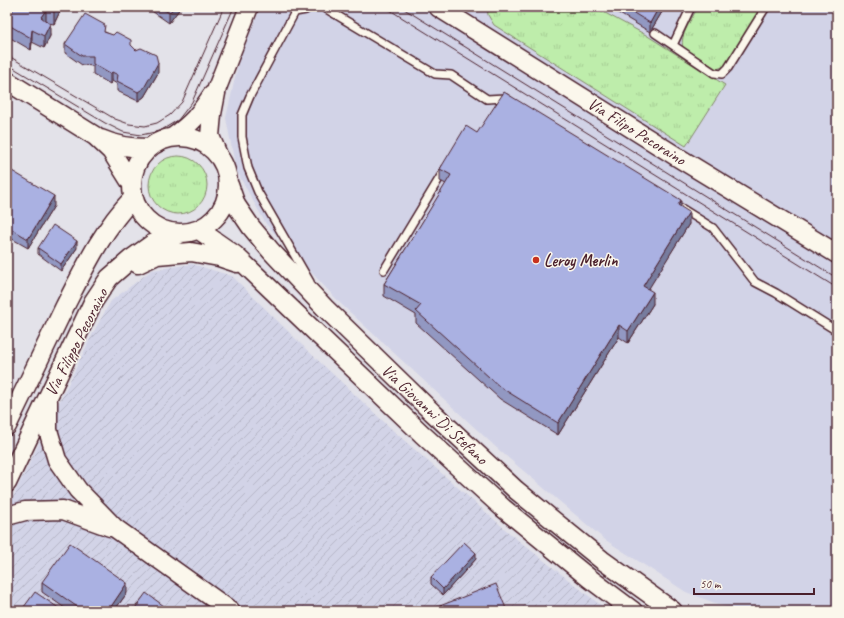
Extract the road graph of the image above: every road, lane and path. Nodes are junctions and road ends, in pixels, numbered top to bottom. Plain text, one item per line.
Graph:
1 (249, 7) edge
2 (323, 7) edge
3 (438, 7) edge
4 (691, 7) edge
5 (766, 7) edge
6 (306, 10) dead end
7 (457, 12) edge
8 (655, 33) dead end
9 (673, 45) junction
10 (7, 81) edge
11 (217, 88) junction
12 (512, 102) edge
13 (95, 136) junction
14 (173, 137) junction
15 (148, 148) junction
16 (218, 155) junction
17 (449, 163) edge
18 (228, 185) junction
19 (132, 191) junction
20 (673, 203) edge
21 (199, 230) junction
22 (180, 234) junction
23 (837, 254) edge
24 (249, 268) junction
25 (384, 270) dead end
26 (102, 288) junction
27 (325, 308) junction
28 (837, 331) edge
29 (48, 398) junction
30 (7, 426) edge
31 (7, 482) edge
32 (7, 516) edge
33 (114, 528) junction
34 (231, 611) edge
35 (633, 611) edge
36 (673, 611) edge

1 - 11 street
2 - 12 lane
3 - 7 street, Via Filipo Pecoraino
4 - 9 lane
5 - 9 lane
6 - 27 lane
7 - 23 street, Via Filipo Pecoraino
8 - 9 lane
10 - 13 street
11 - 14 street
11 - 16 street
13 - 15 street
13 - 19 street
14 - 15 street
14 - 16 street
15 - 19 street
16 - 18 street
17 - 25 lane
18 - 21 street
18 - 27 street, Via Giovanni Di Stefano
19 - 22 street
19 - 30 street, Via Filippo Pecoraino
20 - 28 lane
21 - 22 street
21 - 24 street, Via Giovanni Di Stefano
22 - 26 street, Via Filippo Pecoraino
24 - 26 street
24 - 35 street, Via Giovanni Di Stefano
26 - 29 street, Via Filippo Pecoraino
27 - 36 street, Via Giovanni Di Stefano
29 - 31 street, Via Filippo Pecoraino
29 - 33 street
32 - 33 street
33 - 34 street

